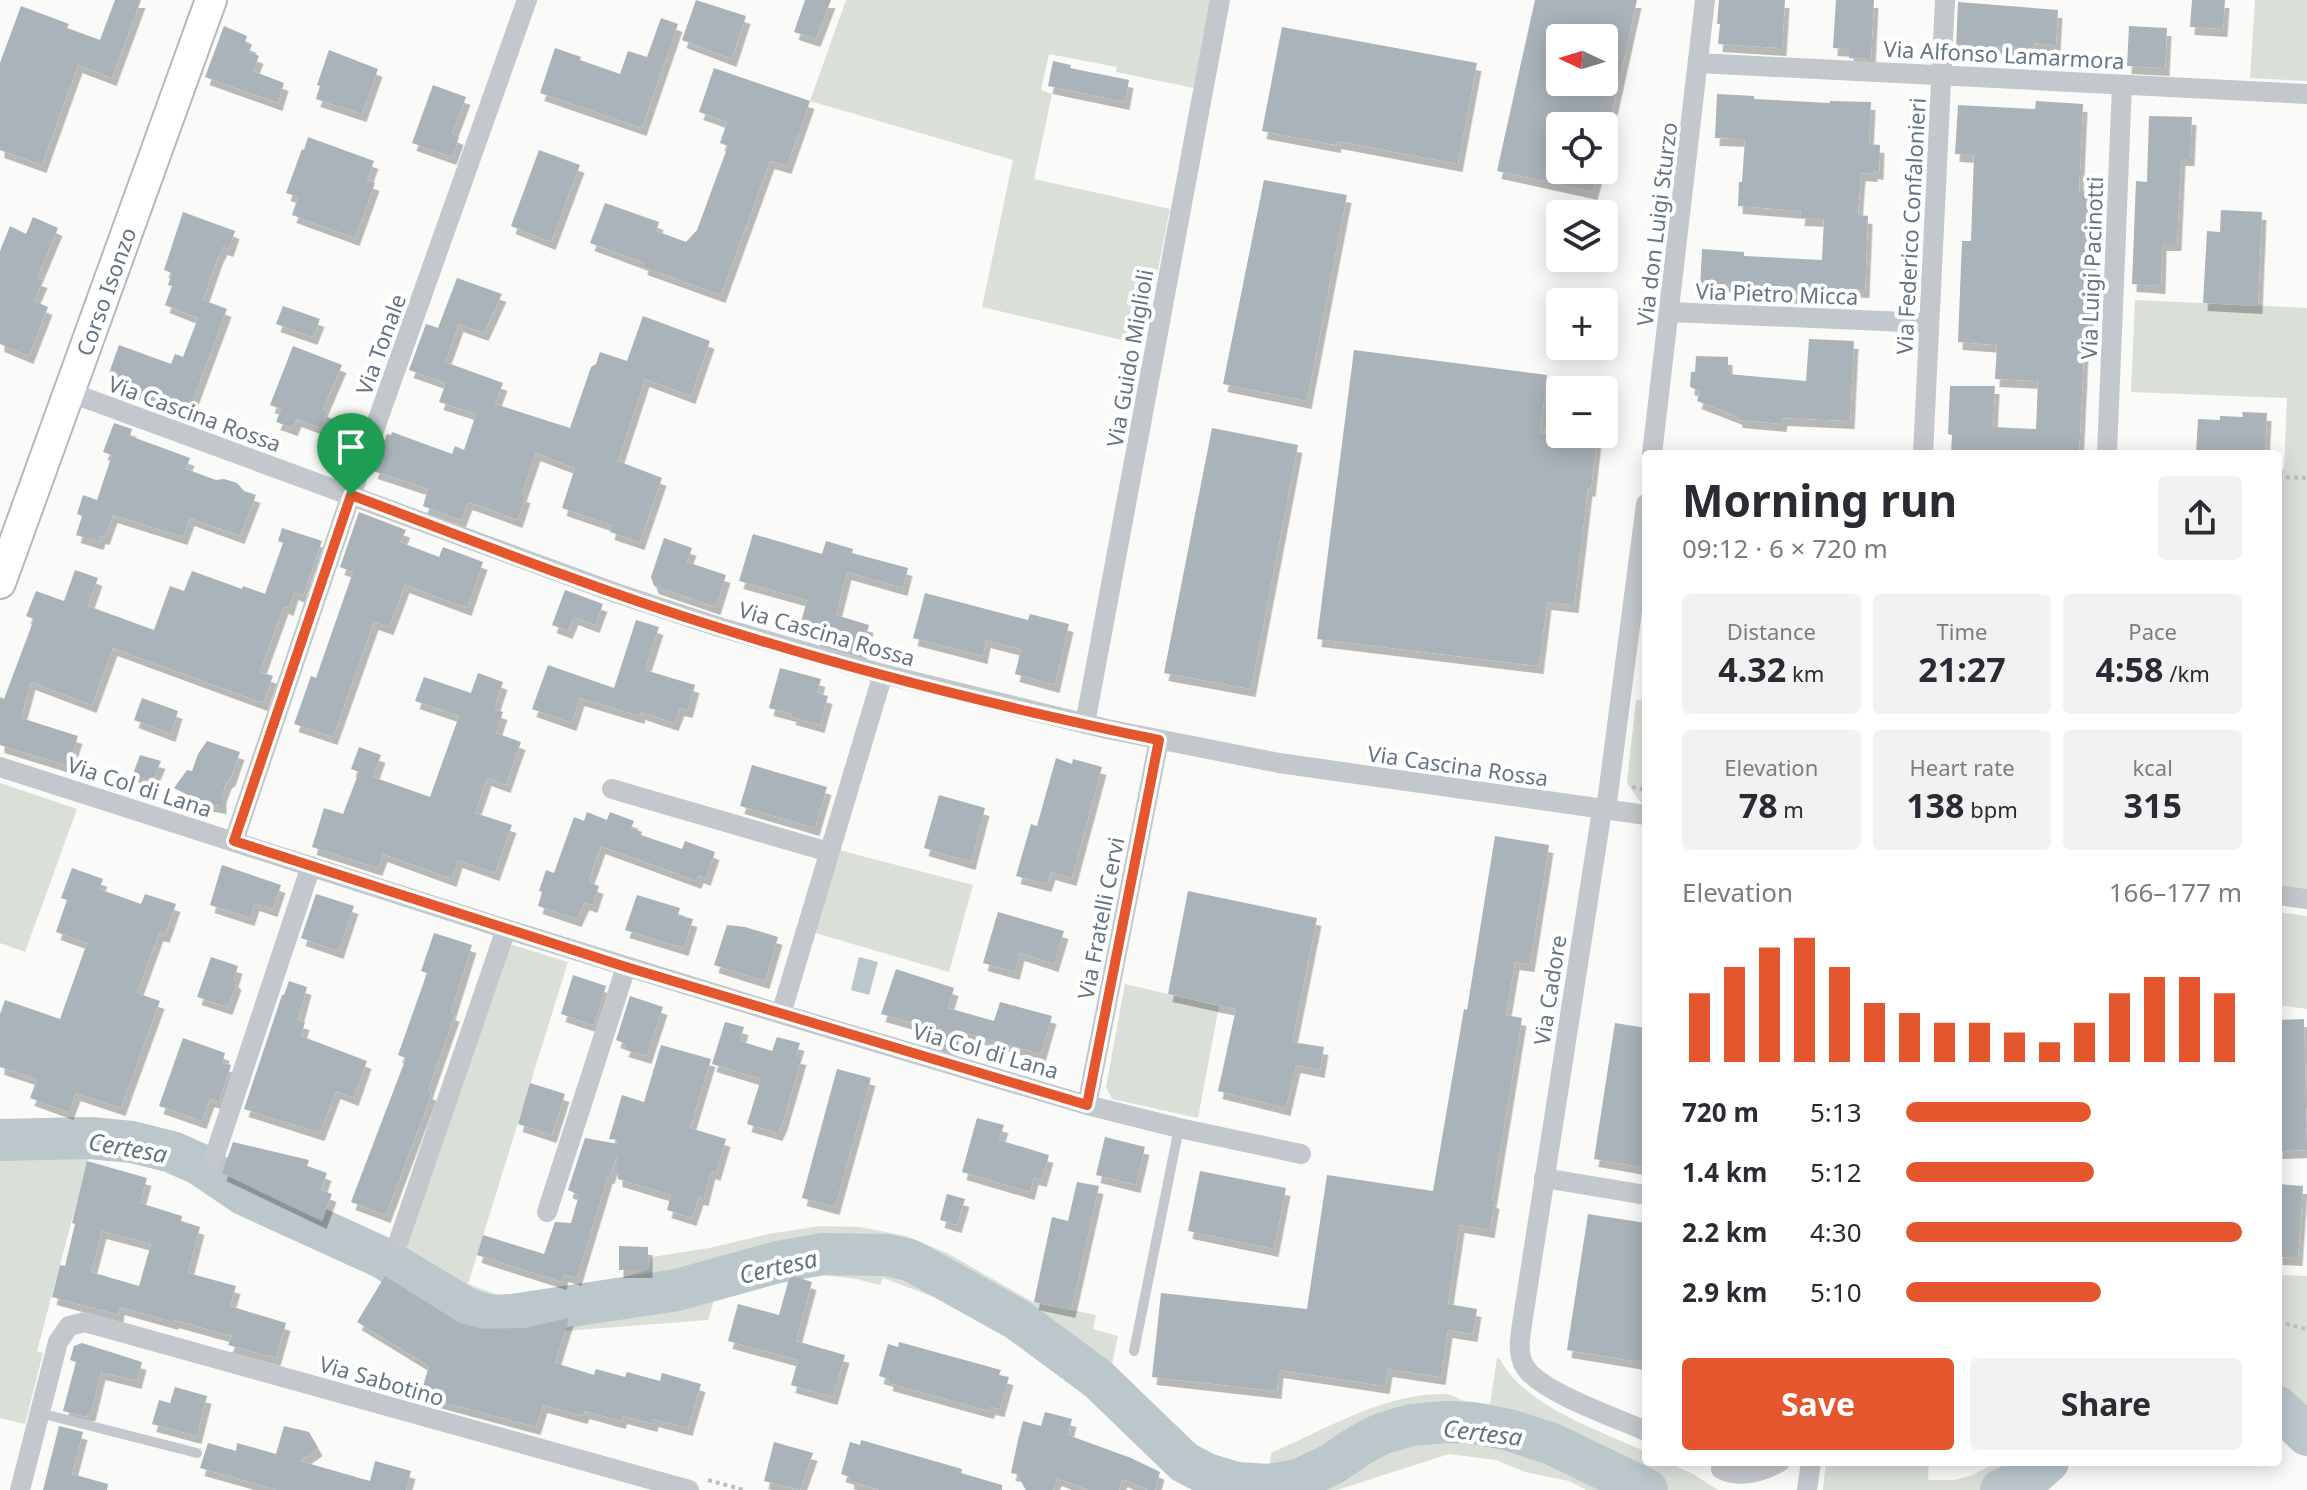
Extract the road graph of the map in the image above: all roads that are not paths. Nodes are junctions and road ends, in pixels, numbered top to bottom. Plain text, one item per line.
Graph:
1 (211, 0) edge
2 (527, 0) edge
3 (1220, 0) edge
4 (1705, 0) edge
5 (1945, 0) edge
6 (1698, 63) junction
7 (1941, 75) junction
8 (2122, 85) junction
9 (2307, 94) edge
10 (1670, 312) junction
11 (1929, 323) junction
12 (69, 392) junction
13 (1653, 450) edge
14 (1923, 450) edge
15 (2107, 450) edge
16 (351, 495) junction
17 (1642, 533) edge
18 (1, 580) edge
19 (883, 674) junction
20 (1085, 724) junction
21 (1159, 740) junction
22 (0, 767) edge
23 (612, 789) dead end
24 (1604, 810) junction
25 (1642, 815) edge
26 (234, 841) junction
27 (829, 852) junction
28 (311, 866) junction
29 (2282, 896) edge
30 (2307, 899) edge
31 (506, 929) junction
32 (626, 967) junction
33 (781, 1014) junction
34 (1087, 1105) junction
35 (1179, 1128) junction
36 (1301, 1154) dead end
37 (214, 1158) dead end
38 (1544, 1178) junction
39 (1642, 1194) edge
40 (547, 1212) dead end
41 (399, 1240) dead end
42 (1134, 1351) dead end
43 (40, 1413) junction
44 (1642, 1429) edge
45 (197, 1453) dead end
46 (1717, 1466) edge
47 (1718, 1466) edge
48 (1773, 1466) edge
49 (1810, 1466) edge
50 (20, 1490) edge
51 (689, 1490) edge
52 (1747, 1490) edge
53 (1807, 1490) edge

1 - 12 street, Corso Isonzo
2 - 16 street, Via Tonale
3 - 20 street, Via Guido Miglioli
4 - 6 street, Via don Luigi Sturzo
5 - 7 street, Via Federico Confalonieri
6 - 7 street, Via Alfonso Lamarmora
6 - 10 street, Via don Luigi Sturzo
7 - 8 street, Via Alfonso Lamarmora
7 - 11 street, Via Federico Confalonieri
8 - 9 street, Via Alfonso Lamarmora
8 - 15 street, Via Luigi Pacinotti
10 - 11 street, Via Pietro Micca
10 - 13 street, Via don Luigi Sturzo
11 - 14 street, Via Federico Confalonieri
12 - 16 street, Via Cascina Rossa
12 - 18 street, Corso Isonzo
16 - 19 street, Via Cascina Rossa
16 - 26 street, Via Tonale
17 - 24 street
19 - 20 street, Via Cascina Rossa
19 - 27 street
20 - 21 street, Via Cascina Rossa
21 - 24 street, Via Cascina Rossa
21 - 34 street, Via Fratelli Cervi
22 - 26 street, Via Col di Lana
23 - 27 street
24 - 25 street, Via Cascina Rossa
24 - 38 street, Via Cadore
26 - 28 street, Via Col di Lana
27 - 33 street
28 - 31 street, Via Col di Lana
28 - 37 street
29 - 30 street
31 - 32 street, Via Col di Lana
31 - 41 street
32 - 33 street, Via Col di Lana
32 - 40 street
33 - 34 street, Via Col di Lana
34 - 35 street, Via Col di Lana
35 - 36 street, Via Col di Lana
35 - 42 lane
38 - 39 street
38 - 44 street, Via Cadore
43 - 45 lane
43 - 50 street
43 - 51 street, Via Sabotino
46 - 52 street
47 - 48 street
49 - 53 street

